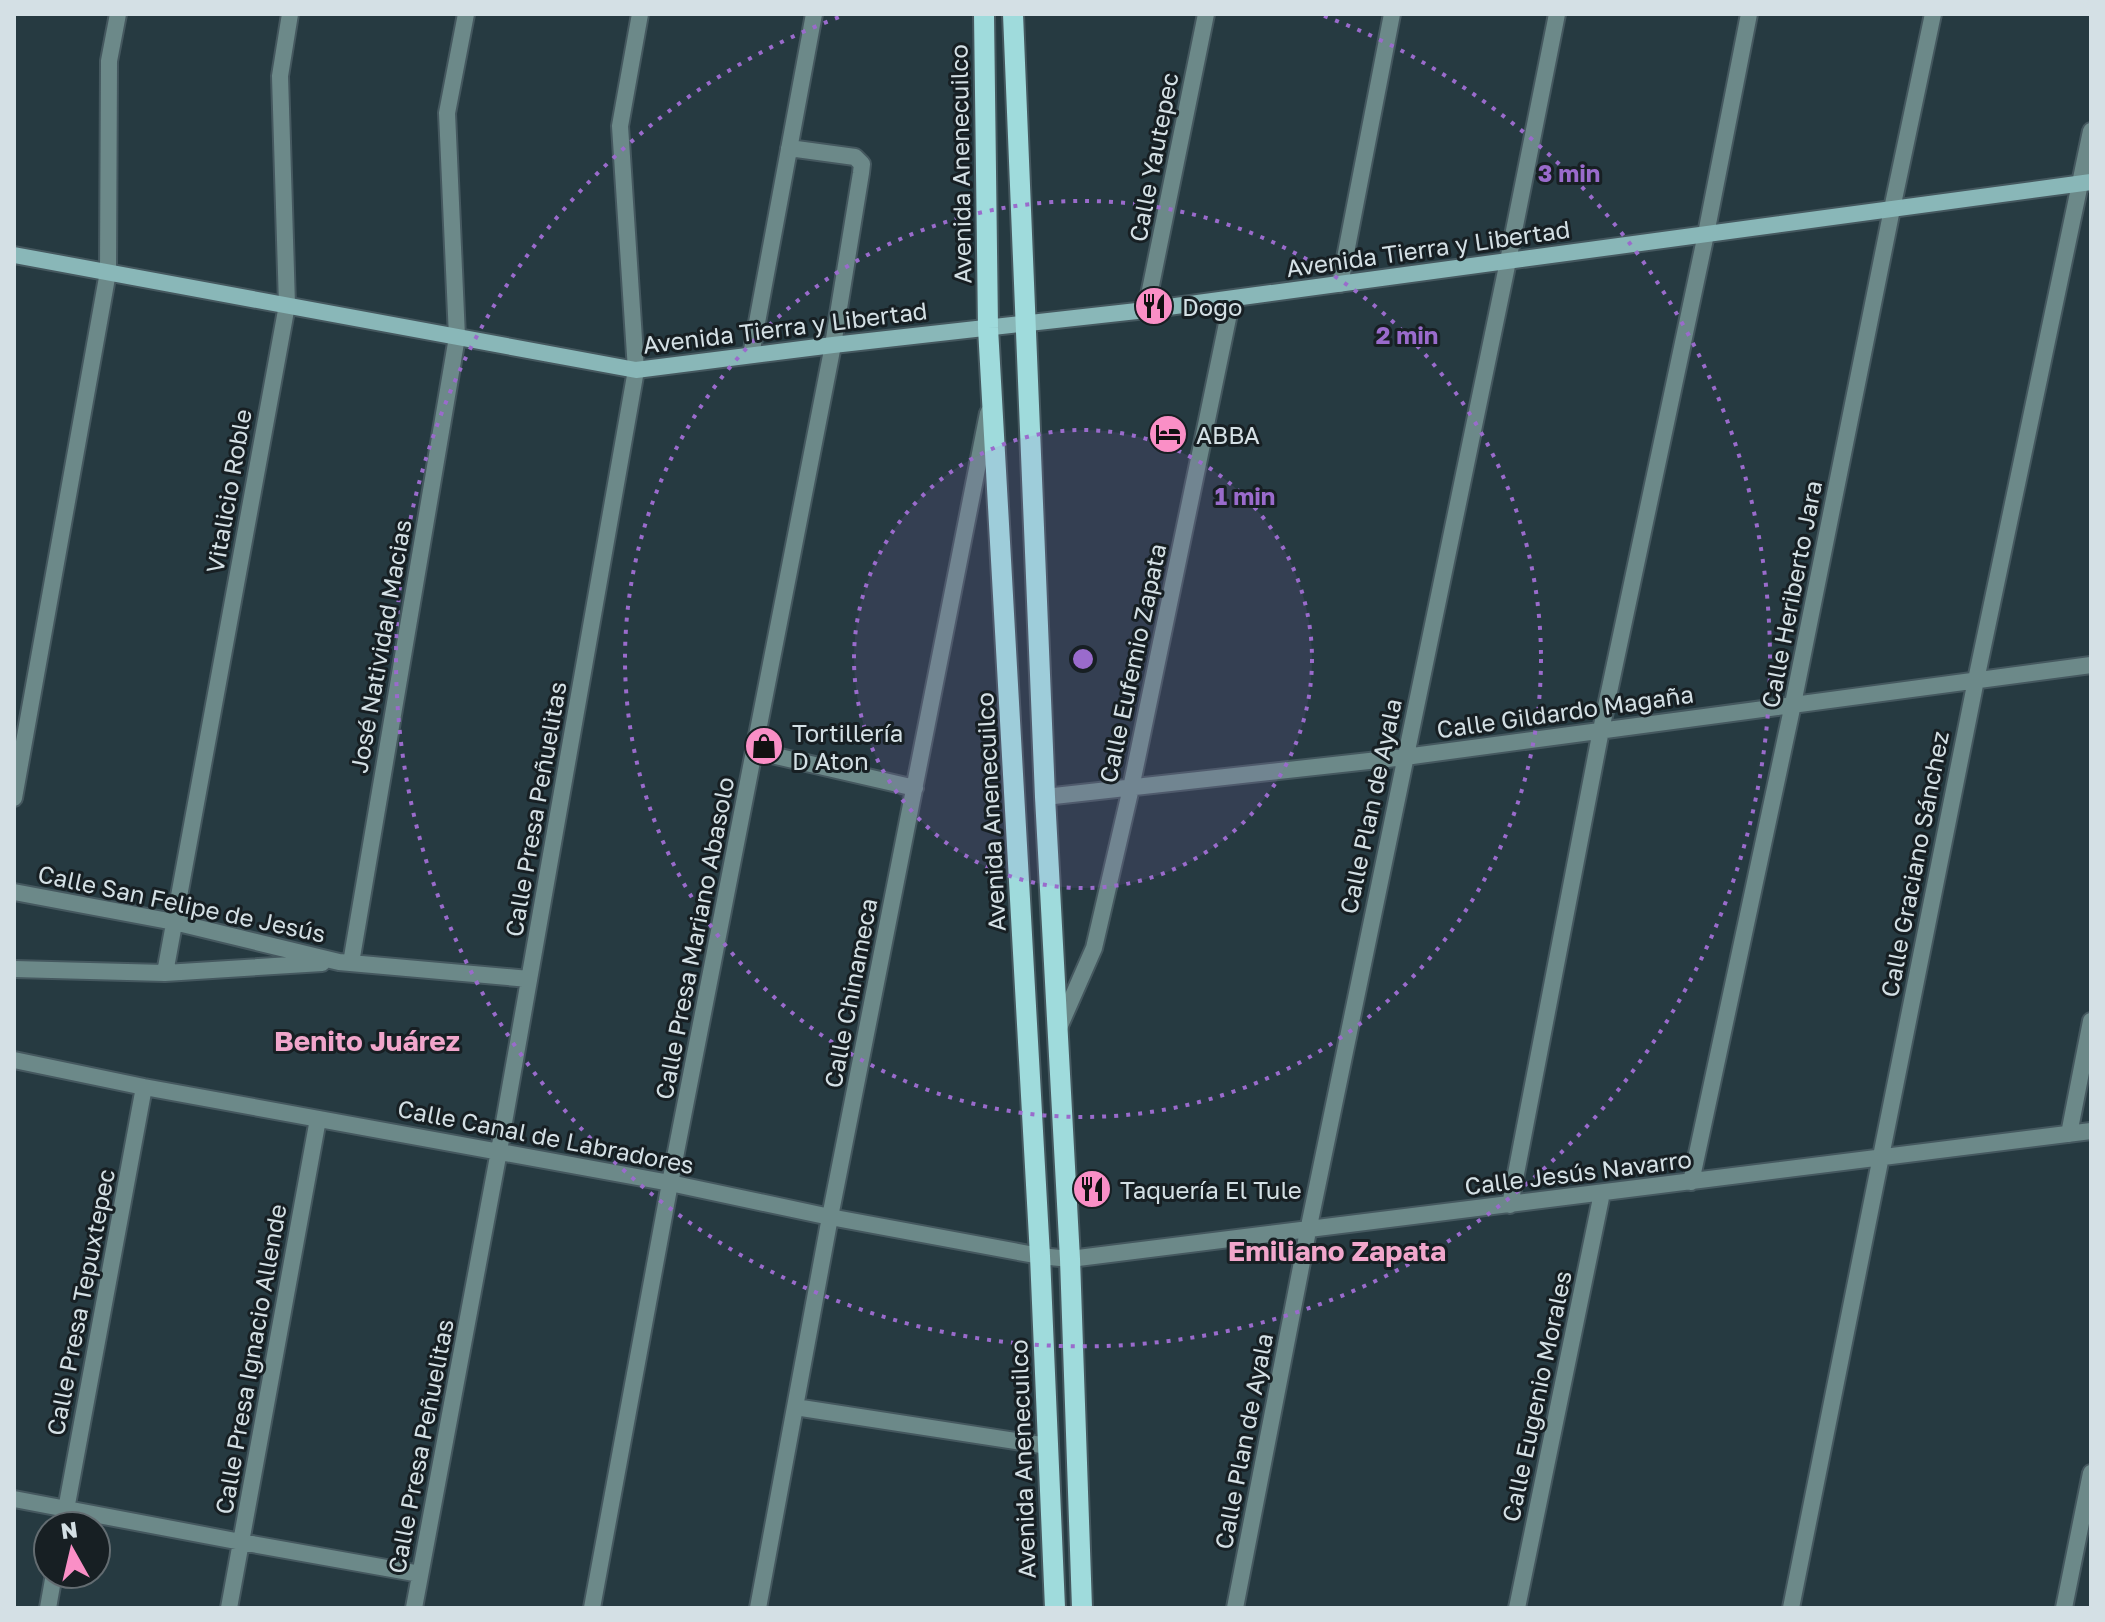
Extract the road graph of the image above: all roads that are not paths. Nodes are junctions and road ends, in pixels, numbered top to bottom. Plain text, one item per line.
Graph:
1 (118, 14) edge
2 (290, 14) edge
3 (466, 14) edge
4 (640, 14) edge
5 (814, 14) edge
6 (984, 14) edge
7 (1013, 14) edge
8 (1206, 14) edge
9 (1392, 14) edge
10 (1557, 14) edge
11 (1749, 14) edge
12 (1933, 14) edge
13 (2091, 131) edge
14 (789, 148) junction
15 (2086, 183) edge
16 (1892, 209) junction
17 (1706, 234) junction
18 (14, 255) edge
19 (1508, 261) junction
20 (108, 272) junction
21 (1340, 284) junction
22 (1232, 299) junction
23 (287, 305) junction
24 (1146, 310) junction
25 (1025, 325) junction
26 (988, 328) junction
27 (457, 337) junction
28 (833, 345) junction
29 (751, 355) junction
30 (636, 370) junction
31 (993, 388) junction
32 (2091, 665) edge
33 (1976, 680) junction
34 (1793, 704) junction
35 (1601, 730) junction
36 (754, 751) junction
37 (1405, 757) junction
38 (915, 788) junction
39 (1131, 788) junction
40 (1045, 797) junction
41 (14, 798) edge
42 (14, 892) edge
43 (174, 922) junction
44 (345, 962) junction
45 (14, 969) edge
46 (165, 973) junction
47 (529, 979) junction
48 (2091, 1021) edge
49 (1058, 1030) junction
50 (14, 1060) edge
51 (144, 1087) junction
52 (318, 1119) junction
53 (2091, 1131) edge
54 (2069, 1134) junction
55 (499, 1151) junction
56 (1880, 1158) junction
57 (1691, 1182) junction
58 (670, 1183) junction
59 (1602, 1193) junction
60 (1510, 1205) junction
61 (830, 1217) junction
62 (1308, 1231) junction
63 (1040, 1256) junction
64 (1070, 1259) junction
65 (795, 1407) junction
66 (1048, 1446) junction
67 (2091, 1473) edge
68 (14, 1499) edge
69 (43, 1510) edge
70 (65, 1510) edge
71 (112, 1525) edge
72 (241, 1542) junction
73 (420, 1574) junction
74 (229, 1608) edge
75 (414, 1608) edge
76 (592, 1608) edge
77 (758, 1608) edge
78 (1055, 1608) edge
79 (1082, 1608) edge
80 (1235, 1608) edge
81 (1517, 1608) edge
82 (1791, 1608) edge
83 (2064, 1608) edge

1 - 20 street
2 - 23 street, Vitalicio Roble
3 - 27 street, José Natividad Macias
4 - 30 street, Calle Presa Peñuelitas
5 - 14 street
6 - 26 main road, Avenida Anenecuilco
7 - 25 main road
8 - 24 street, Calle Yautepec
9 - 21 street
10 - 19 street, Calle Plan de Ayala
11 - 17 street
12 - 16 street, Calle Heriberto Jara
13 - 15 street, Calle Graciano Sánchez
14 - 28 street, Calle Presa Mariano Abasolo
14 - 29 street
15 - 16 street, Avenida Tierra y Libertad
15 - 33 street, Calle Graciano Sánchez
16 - 17 street, Avenida Tierra y Libertad
16 - 34 street, Calle Heriberto Jara
17 - 19 street, Avenida Tierra y Libertad
17 - 35 street
18 - 20 street, Avenida Tierra y Libertad
19 - 21 street, Avenida Tierra y Libertad
19 - 37 street, Calle Plan de Ayala
20 - 23 street, Avenida Tierra y Libertad
20 - 41 street
21 - 22 street, Avenida Tierra y Libertad
22 - 24 street, Avenida Tierra y Libertad
22 - 39 street, Calle Eufemio Zapata
23 - 27 street, Avenida Tierra y Libertad
23 - 43 street, Vitalicio Roble
24 - 25 street, Avenida Tierra y Libertad
25 - 26 street, Avenida Tierra y Libertad
25 - 40 main road
26 - 28 street, Avenida Tierra y Libertad
26 - 31 main road, Avenida Anenecuilco
27 - 30 street, Avenida Tierra y Libertad
27 - 44 street, José Natividad Macias
28 - 29 street, Avenida Tierra y Libertad
28 - 36 street, Calle Presa Mariano Abasolo
29 - 30 street, Avenida Tierra y Libertad
30 - 47 street, Calle Presa Peñuelitas
31 - 38 street, Calle Chinameca
31 - 63 main road, Avenida Anenecuilco
32 - 33 street, Calle Gildardo Magaña
33 - 34 street, Calle Gildardo Magaña
33 - 56 street, Calle Graciano Sánchez
34 - 35 street, Calle Gildardo Magaña
34 - 57 street, Calle Heriberto Jara
35 - 37 street, Calle Gildardo Magaña
35 - 60 street
36 - 38 street
36 - 58 street, Calle Presa Mariano Abasolo
37 - 39 street, Calle Gildardo Magaña
37 - 62 street, Calle Plan de Ayala
38 - 61 street, Calle Chinameca
39 - 40 street, Calle Gildardo Magaña
39 - 49 street, Calle Eufemio Zapata
40 - 49 main road
42 - 43 street, Calle San Felipe de Jesús
43 - 44 street, Calle San Felipe de Jesús
43 - 46 street, Vitalicio Roble
44 - 46 street, Calle San Felipe de Jesús
44 - 47 street, Calle San Felipe de Jesús
45 - 46 street, Calle San Felipe de Jesús
47 - 55 street, Calle Presa Peñuelitas
48 - 54 street
49 - 64 main road
50 - 51 street, Calle Canal de Labradores
51 - 52 street, Calle Canal de Labradores
51 - 70 street, Calle Presa Tepuxtepec
52 - 55 street, Calle Canal de Labradores
52 - 72 street, Calle Presa Ignacio Allende
53 - 54 street, Calle Jesús Navarro
54 - 56 street, Calle Jesús Navarro
55 - 58 street, Calle Canal de Labradores
55 - 73 street, Calle Presa Peñuelitas
56 - 57 street, Calle Jesús Navarro
56 - 82 street, Calle Graciano Sánchez
57 - 59 street, Calle Jesús Navarro
58 - 61 street, Calle Canal de Labradores
58 - 76 street, Calle Presa Mariano Abasolo
59 - 60 street, Calle Jesús Navarro
59 - 81 street, Calle Eugenio Morales
60 - 62 street, Calle Jesús Navarro
61 - 63 street, Calle Canal de Labradores
61 - 65 street, Calle Chinameca
62 - 64 street, Calle Jesús Navarro
62 - 80 street, Calle Plan de Ayala
63 - 64 street, Calle Canal de Labradores
63 - 66 main road, Avenida Anenecuilco
64 - 79 main road
65 - 66 street
65 - 77 street, Calle Chinameca
66 - 78 main road, Avenida Anenecuilco
67 - 83 street
68 - 69 street
71 - 72 street
72 - 73 street
72 - 74 street, Calle Presa Ignacio Allende
73 - 75 street, Calle Presa Peñuelitas

